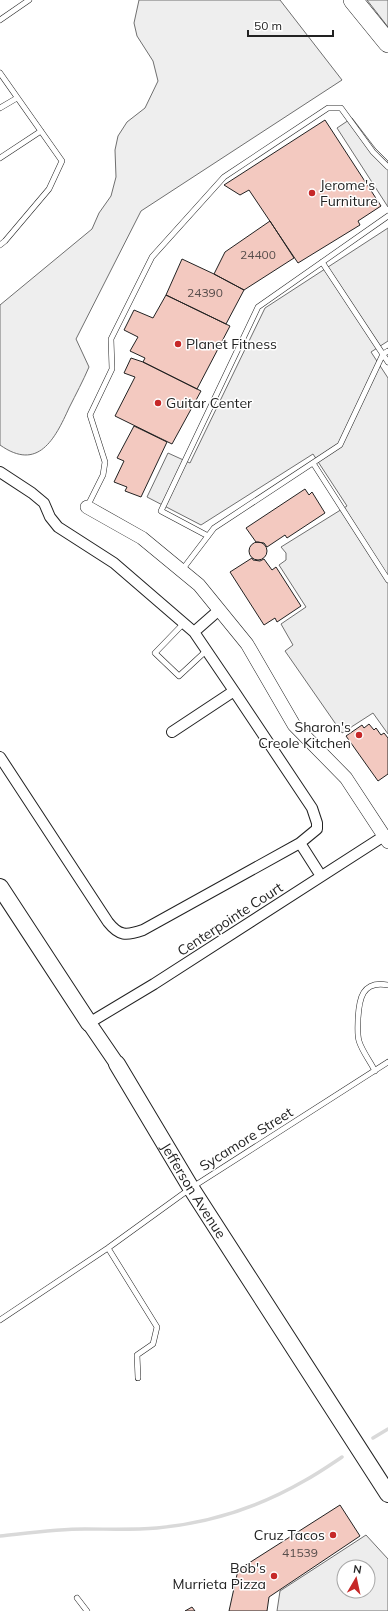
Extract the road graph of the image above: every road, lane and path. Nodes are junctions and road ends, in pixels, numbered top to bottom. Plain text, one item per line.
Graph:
1 (29, 0) edge
2 (353, 0) edge
3 (0, 20) edge
4 (388, 44) edge
5 (0, 73) edge
6 (17, 98) junction
7 (0, 108) edge
8 (41, 131) junction
9 (0, 158) edge
10 (388, 167) edge
11 (388, 216) edge
12 (0, 245) edge
13 (322, 262) junction
14 (386, 353) edge
15 (388, 362) edge
16 (313, 463) junction
17 (0, 472) edge
18 (87, 507) joint
19 (208, 536) junction
20 (182, 570) junction
21 (388, 580) edge
22 (219, 610) junction
23 (184, 623) junction
24 (194, 632) junction
25 (207, 650) junction
26 (234, 691) junction
27 (172, 732) dead end
28 (0, 757) edge
29 (387, 837) edge
30 (300, 842) junction
31 (321, 876) junction
32 (0, 887) edge
33 (388, 985) edge
34 (89, 1023) junction
35 (388, 1062) edge
36 (117, 1064) joint
37 (375, 1071) junction
38 (191, 1188) junction
39 (108, 1248) junction
40 (0, 1320) edge
41 (138, 1378) dead end
42 (388, 1494) edge
43 (77, 1598) dead end
44 (87, 1611) edge

1 - 3 lane
2 - 4 highway
5 - 6 lane
6 - 7 lane
6 - 8 lane
8 - 9 lane
8 - 12 lane
10 - 18 lane
11 - 13 lane
13 - 14 lane
13 - 19 lane
14 - 15 lane
14 - 16 lane
16 - 19 lane
16 - 21 lane
17 - 23 street
18 - 20 street
19 - 20 lane
20 - 22 street
22 - 24 street
22 - 29 street
23 - 24 street
23 - 25 lane
24 - 25 street
25 - 26 street
26 - 27 street
26 - 30 street
28 - 30 street
29 - 31 street, Centerpointe Court
30 - 31 street
31 - 34 street, Centerpointe Court
32 - 34 main road, Jefferson Avenue
33 - 37 lane
34 - 36 main road, Jefferson Avenue
35 - 37 lane, Sycamore Street
36 - 38 main road, Jefferson Avenue
37 - 38 lane, Sycamore Street
38 - 39 lane, Sycamore Street
38 - 42 main road, Jefferson Avenue
39 - 40 lane, Sycamore Street
39 - 41 lane
43 - 44 lane

